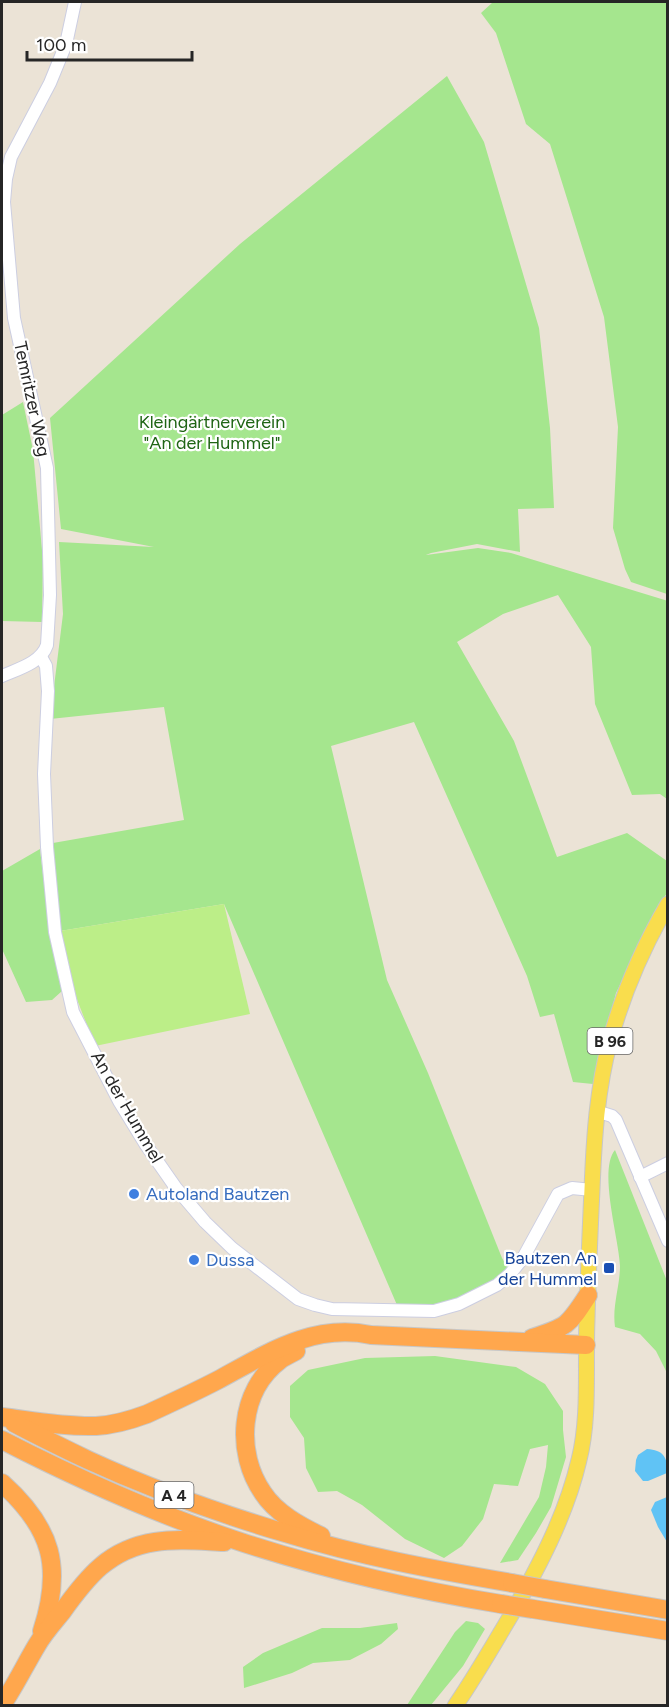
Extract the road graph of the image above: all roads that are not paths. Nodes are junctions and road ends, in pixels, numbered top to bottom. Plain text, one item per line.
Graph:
1 (75, 2) edge
2 (41, 657) junction
3 (2, 676) edge
4 (668, 904) edge
5 (596, 1112) junction
6 (668, 1163) edge
7 (640, 1177) junction
8 (592, 1190) junction
9 (668, 1241) edge
10 (588, 1296) junction
11 (370, 1335) junction
12 (521, 1341) junction
13 (586, 1345) junction
14 (2, 1417) edge
15 (2, 1440) edge
16 (2, 1483) edge
17 (244, 1543) junction
18 (355, 1552) junction
19 (668, 1610) edge
20 (668, 1631) edge
21 (38, 1644) junction
22 (9, 1700) edge
23 (455, 1706) edge

1 - 2 street, Temritzer Weg
2 - 3 street
2 - 8 street, An der Hummel
4 - 5 main road, B 96
5 - 7 street
5 - 8 main road, B 96
6 - 7 street
7 - 9 street
8 - 10 main road, B 96
10 - 12 highway
10 - 13 main road, B 96
11 - 12 highway
11 - 14 highway
11 - 18 highway
12 - 13 highway
13 - 23 main road, B 96
14 - 18 highway, A 4
15 - 17 highway, A 4
16 - 21 highway
17 - 20 highway, A 4, bridge
17 - 21 highway
18 - 19 highway, A 4, bridge
21 - 22 highway

